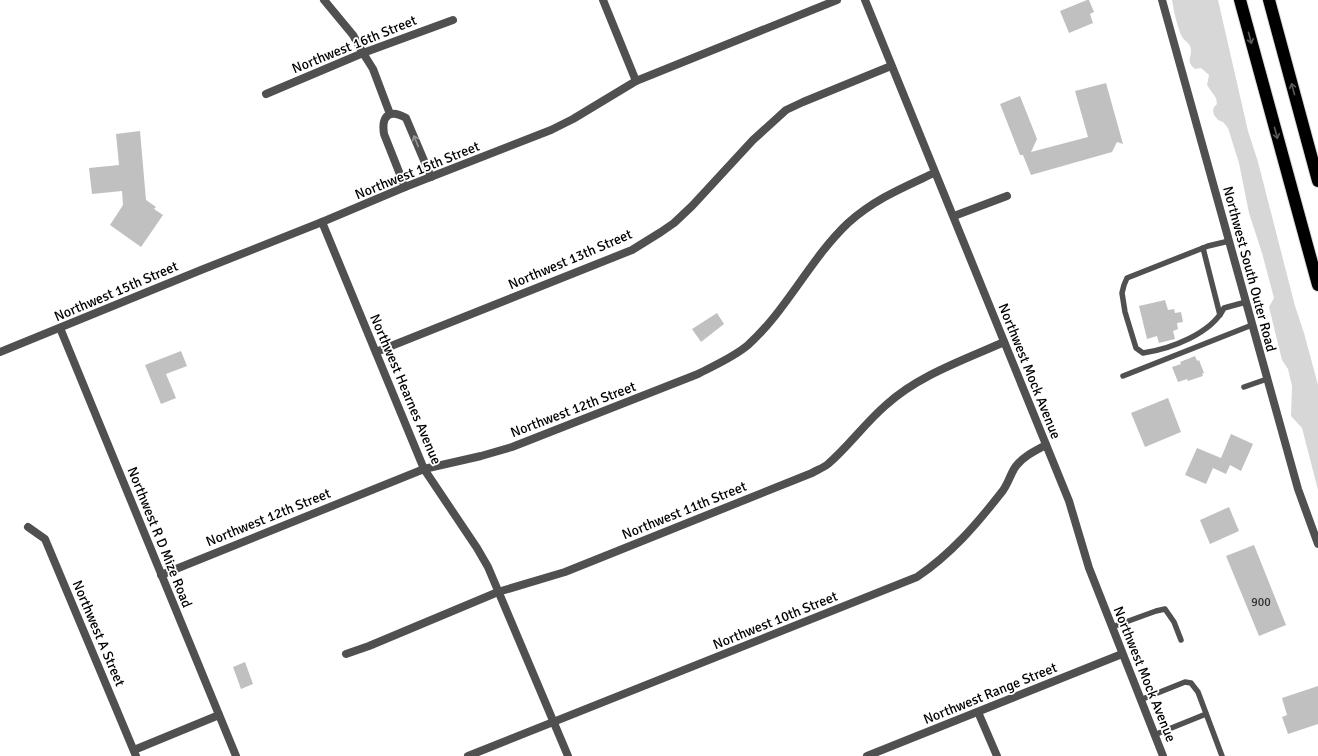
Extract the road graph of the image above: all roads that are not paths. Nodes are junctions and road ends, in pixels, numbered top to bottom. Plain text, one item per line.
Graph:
1 (324, 0) edge
2 (603, 0) edge
3 (837, 0) edge
4 (865, 0) edge
5 (1162, 0) edge
6 (1240, 0) edge
7 (1269, 0) edge
8 (453, 20) dead end
9 (363, 54) junction
10 (891, 66) junction
11 (636, 81) junction
12 (266, 94) dead end
13 (390, 114) junction
14 (934, 174) junction
15 (431, 177) junction
16 (1318, 181) edge
17 (405, 187) junction
18 (1007, 196) dead end
19 (954, 216) junction
20 (322, 222) junction
21 (1229, 241) junction
22 (1203, 248) junction
23 (1318, 286) edge
24 (1246, 302) junction
25 (1220, 315) junction
26 (1252, 324) junction
27 (60, 328) junction
28 (1004, 342) junction
29 (0, 352) edge
30 (376, 352) junction
31 (1123, 376) dead end
32 (1267, 379) junction
33 (1244, 387) dead end
34 (1046, 445) junction
35 (424, 469) junction
36 (28, 527) dead end
37 (1318, 544) edge
38 (161, 575) junction
39 (498, 592) junction
40 (1112, 627) junction
41 (1181, 640) dead end
42 (346, 654) dead end
43 (1122, 654) junction
44 (1140, 700) junction
45 (978, 712) junction
46 (1206, 714) junction
47 (219, 715) junction
48 (554, 722) junction
49 (1154, 735) junction
50 (135, 753) edge
51 (236, 756) edge
52 (468, 756) edge
53 (568, 756) edge
54 (867, 756) edge
55 (997, 756) edge
56 (1163, 756) edge
57 (1222, 756) edge

1 - 9 street
2 - 11 street
3 - 11 street, Northwest 15th Street
4 - 10 street, Northwest Mock Avenue
5 - 21 street, Northwest South Outer Road
6 -> 23 highway
16 -> 7 highway
8 - 9 street, Northwest 16th Street
9 - 12 street, Northwest 16th Street
9 - 13 street
10 - 14 street, Northwest Mock Avenue
10 - 30 street, Northwest 13th Street
11 - 15 street, Northwest 15th Street
15 -> 13 street
13 - 17 street
14 - 19 street, Northwest Mock Avenue
14 - 35 street, Northwest 12th Street
15 - 17 street, Northwest 15th Street
17 - 20 street, Northwest 15th Street
18 - 19 street
19 - 28 street, Northwest Mock Avenue
20 - 27 street, Northwest 15th Street
20 - 30 street, Northwest Hearnes Avenue
21 - 22 lane
21 - 24 street, Northwest South Outer Road
22 - 25 lane
22 - 25 lane
24 - 25 lane
24 - 26 street, Northwest South Outer Road
26 - 31 lane
26 - 32 street, Northwest South Outer Road
27 - 29 street, Northwest 15th Street
27 - 38 street, Northwest R D Mize Road
28 - 34 street, Northwest Mock Avenue
28 - 39 street, Northwest 11th Street
30 - 35 street, Northwest Hearnes Avenue
32 - 33 lane
32 - 37 street, Northwest South Outer Road
34 - 40 street, Northwest Mock Avenue
34 - 48 street, Northwest 10th Street
35 - 38 street, Northwest 12th Street
35 - 39 street, Northwest Hearnes Avenue
36 - 50 street, Northwest A Street
38 - 47 street, Northwest R D Mize Road
39 - 42 street, Northwest 11th Street
39 - 48 street, Northwest Hearnes Avenue
40 - 41 lane
40 - 43 street, Northwest Mock Avenue
43 - 44 street, Northwest Mock Avenue
43 - 45 street, Northwest Range Street
44 - 46 lane
44 - 49 street, Northwest Mock Avenue
45 - 54 street, Northwest Range Street
45 - 55 street
46 - 49 lane
46 - 57 lane
47 - 50 street
47 - 51 street, Northwest R D Mize Road
48 - 52 street, Northwest 10th Street
48 - 53 street, Northwest Hearnes Avenue
49 - 56 street, Northwest Mock Avenue

